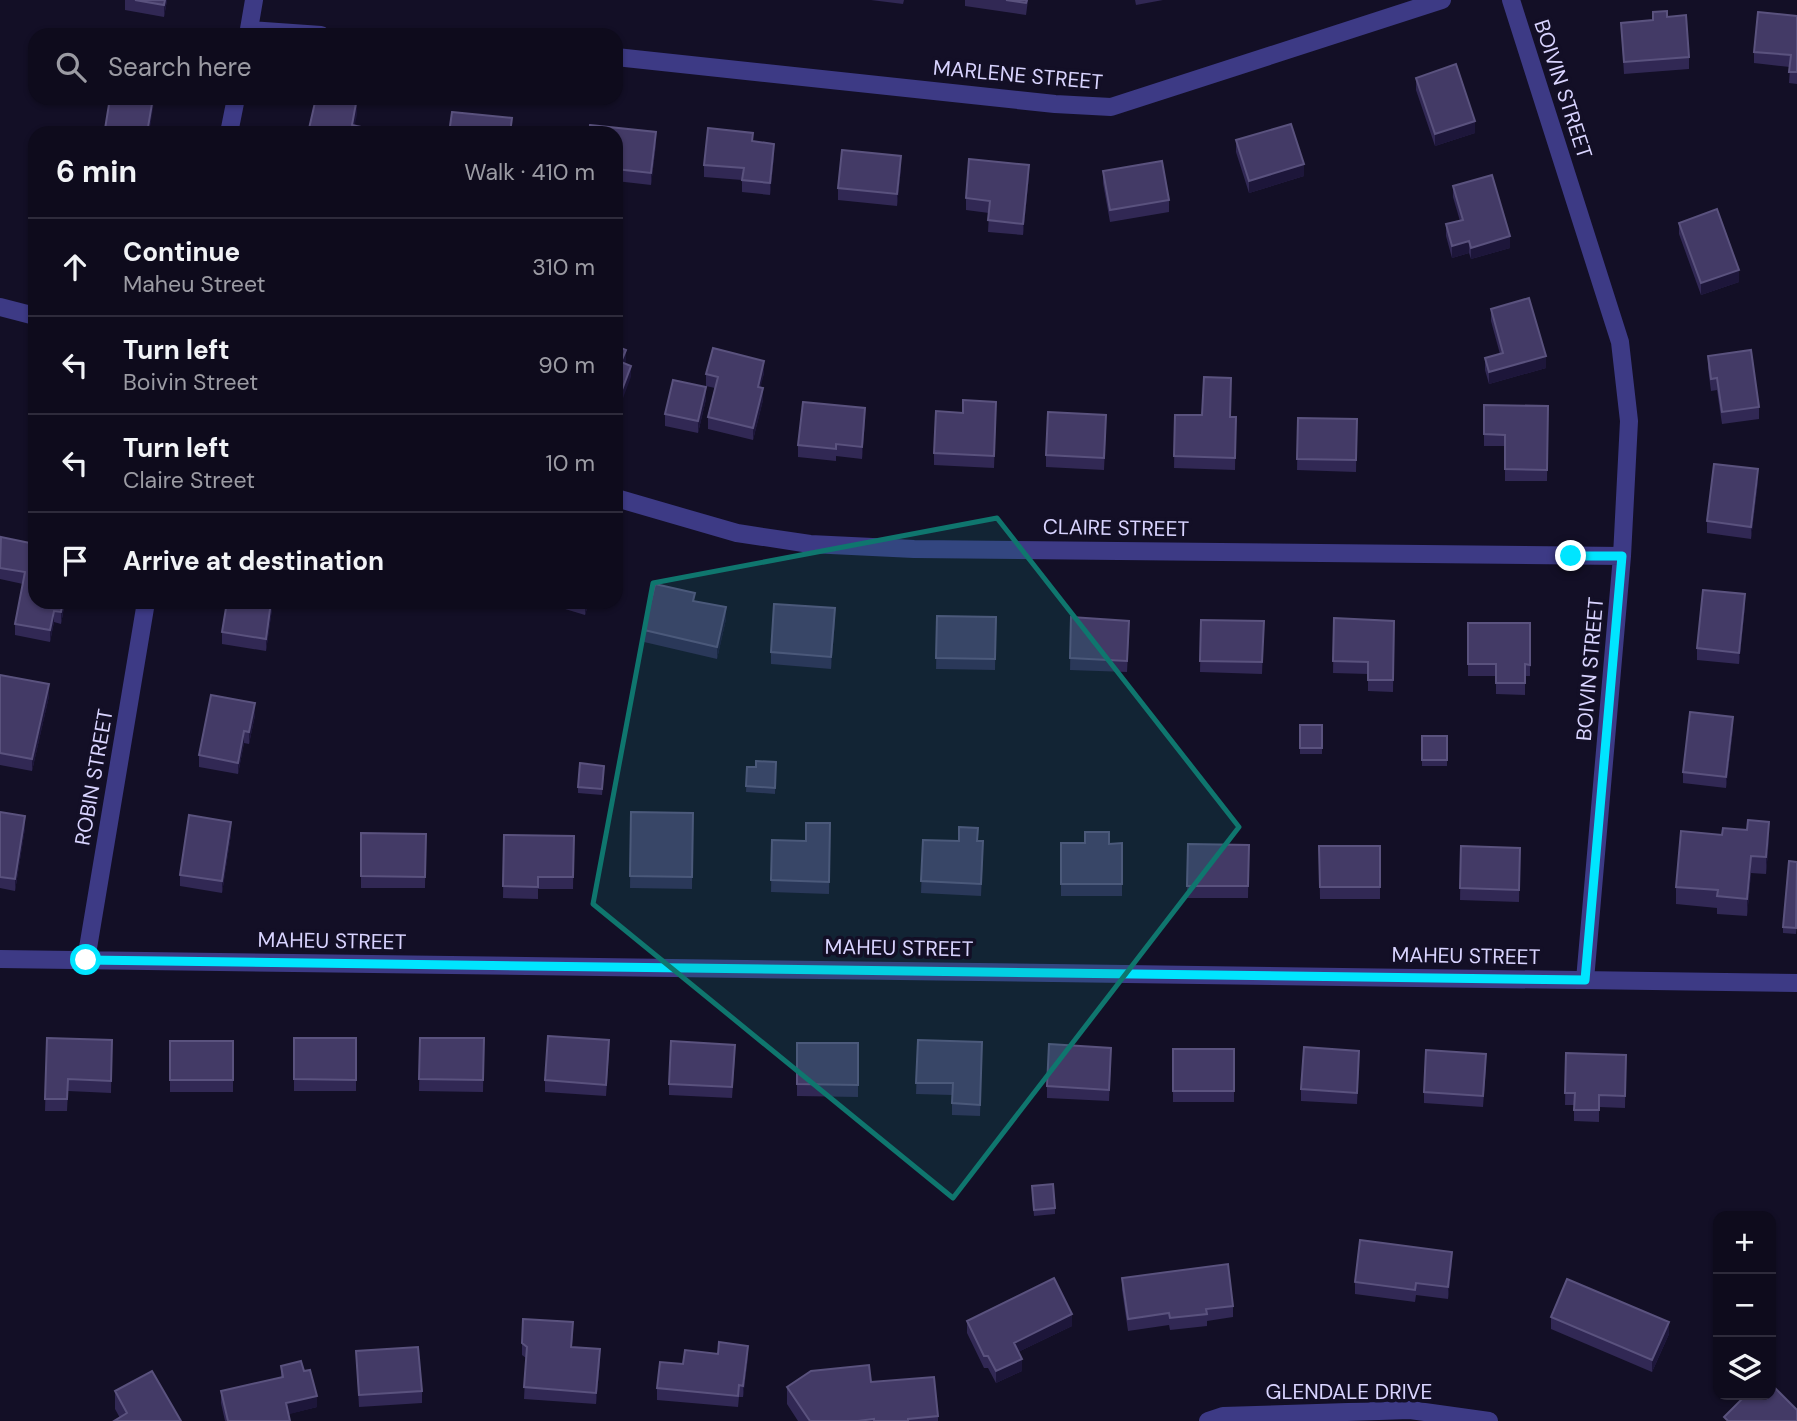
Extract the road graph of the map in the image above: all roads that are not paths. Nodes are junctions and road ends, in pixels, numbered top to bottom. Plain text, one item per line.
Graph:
1 (254, 0) edge
2 (1442, 0) edge
3 (1511, 0) edge
4 (250, 28) edge
5 (623, 58) edge
6 (235, 105) edge
7 (230, 126) edge
8 (0, 307) edge
9 (28, 314) edge
10 (623, 500) edge
11 (1622, 556) junction
12 (145, 609) edge
13 (0, 959) edge
14 (86, 960) junction
15 (1585, 980) junction
16 (1797, 984) edge
17 (1208, 1421) edge
18 (1489, 1421) edge

1 - 4 street
2 - 5 street, MARLENE STREET
3 - 11 street, BOIVIN STREET
6 - 7 street
8 - 9 street
10 - 11 street, CLAIRE STREET
11 - 15 street, BOIVIN STREET
12 - 14 street, ROBIN STREET
13 - 14 street, MAHEU STREET
14 - 15 street, MAHEU STREET
15 - 16 street, MAHEU STREET
17 - 18 street, GLENDALE DRIVE

